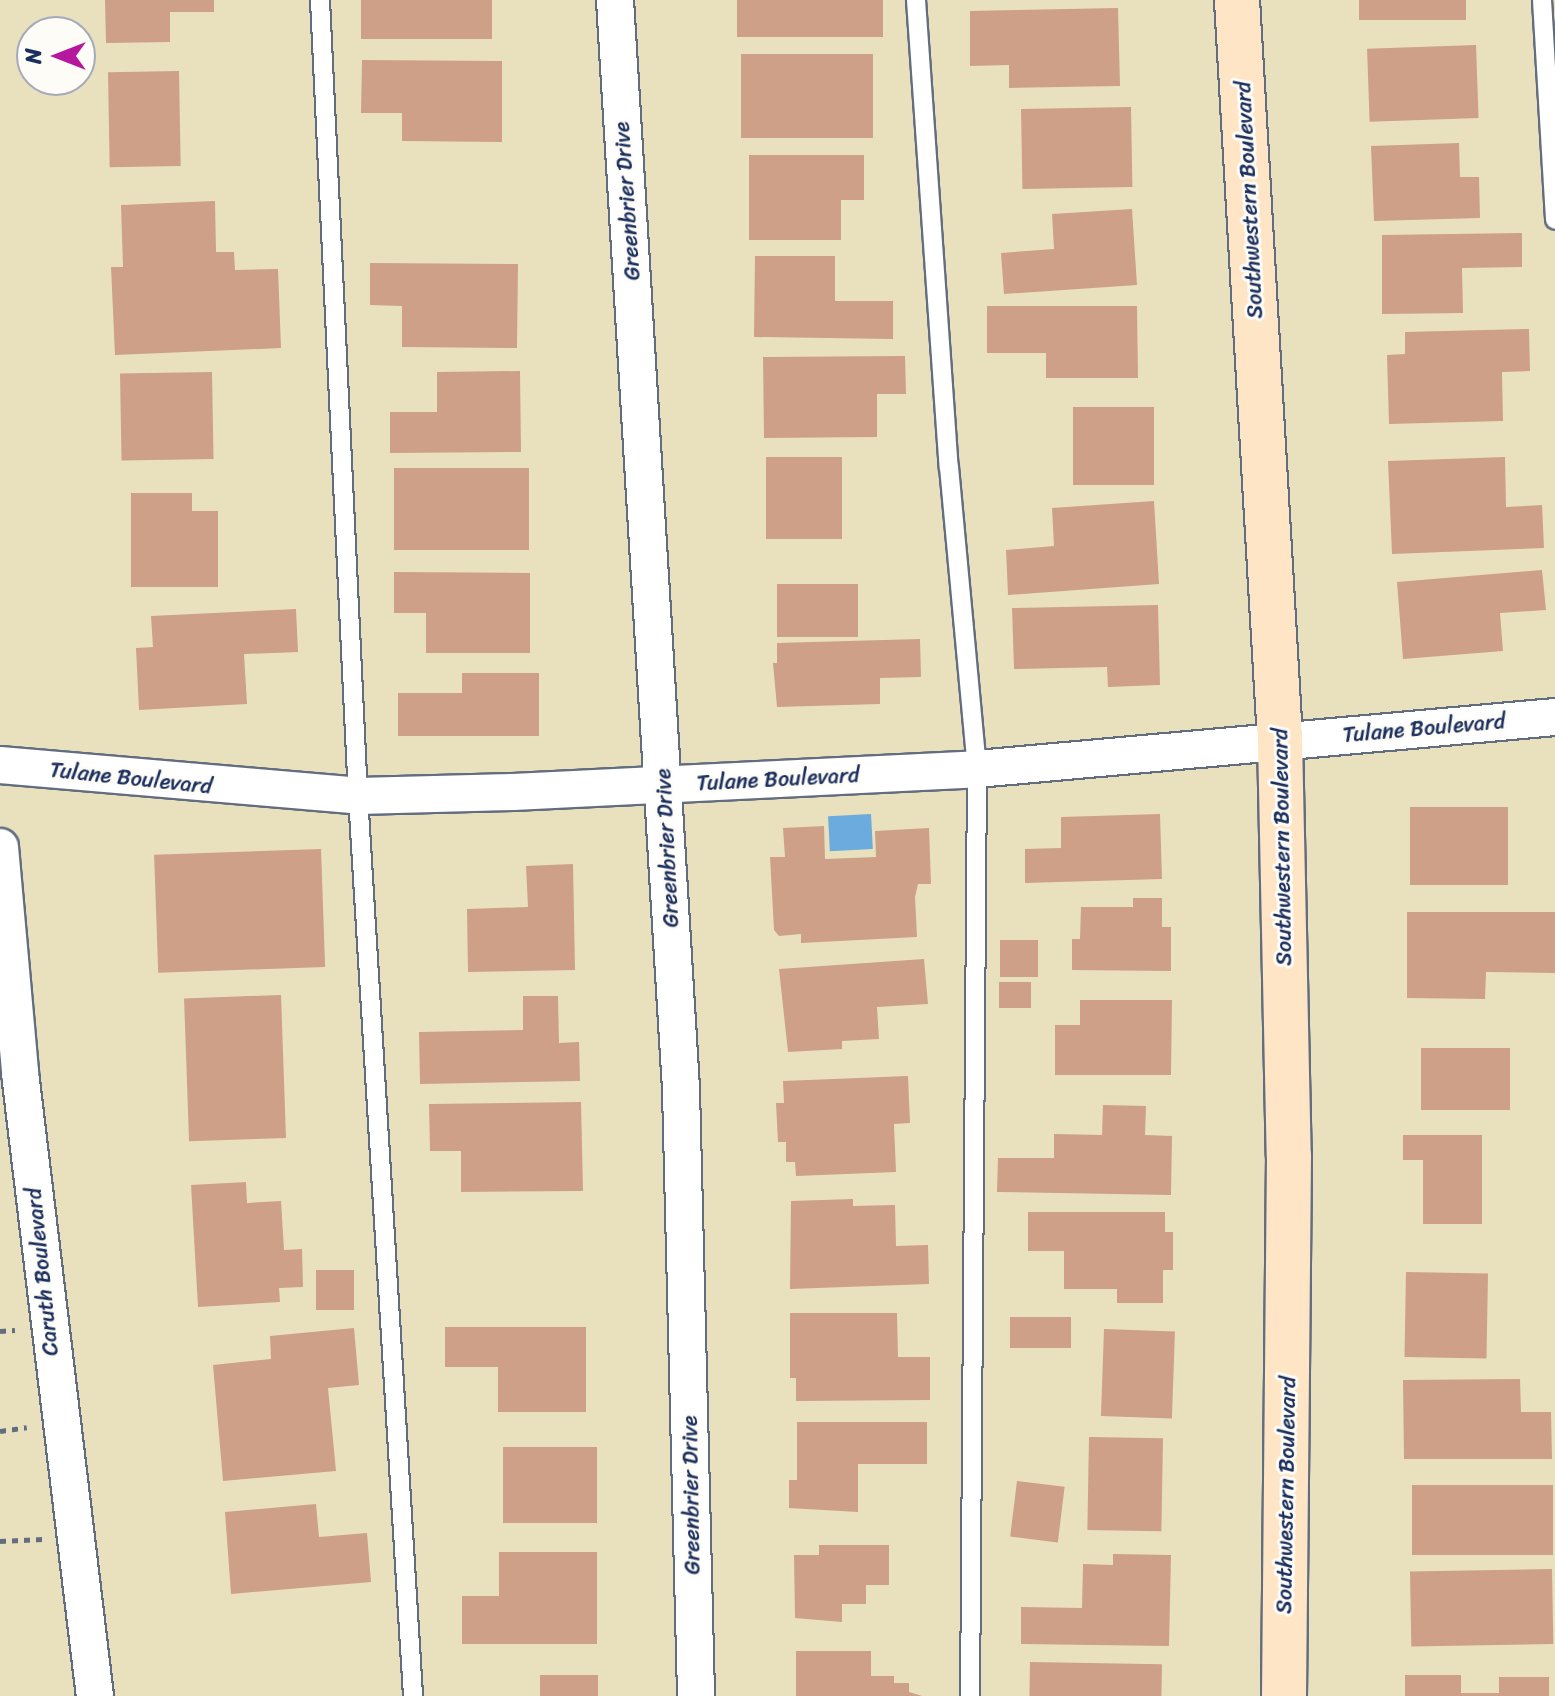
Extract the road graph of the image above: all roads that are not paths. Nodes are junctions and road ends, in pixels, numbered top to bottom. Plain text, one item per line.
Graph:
1 (320, 0) edge
2 (615, 0) edge
3 (916, 0) edge
4 (1237, 0) edge
5 (1542, 0) edge
6 (1555, 220) edge
7 (1555, 717) edge
8 (1280, 739) junction
9 (0, 765) edge
10 (977, 769) junction
11 (663, 784) junction
12 (358, 796) junction
13 (0, 847) edge
14 (95, 1696) edge
15 (413, 1696) edge
16 (696, 1696) edge
17 (970, 1696) edge
18 (1284, 1696) edge

1 - 12 lane
2 - 11 street, Greenbrier Drive
3 - 10 lane
4 - 8 street, Southwestern Boulevard
5 - 6 lane
7 - 8 street, Tulane Boulevard
8 - 10 street, Tulane Boulevard
8 - 18 street, Southwestern Boulevard
9 - 12 street, Tulane Boulevard
10 - 11 street, Tulane Boulevard
10 - 17 lane
11 - 12 street, Tulane Boulevard
11 - 16 street, Greenbrier Drive
12 - 15 lane
13 - 14 street, Caruth Boulevard

